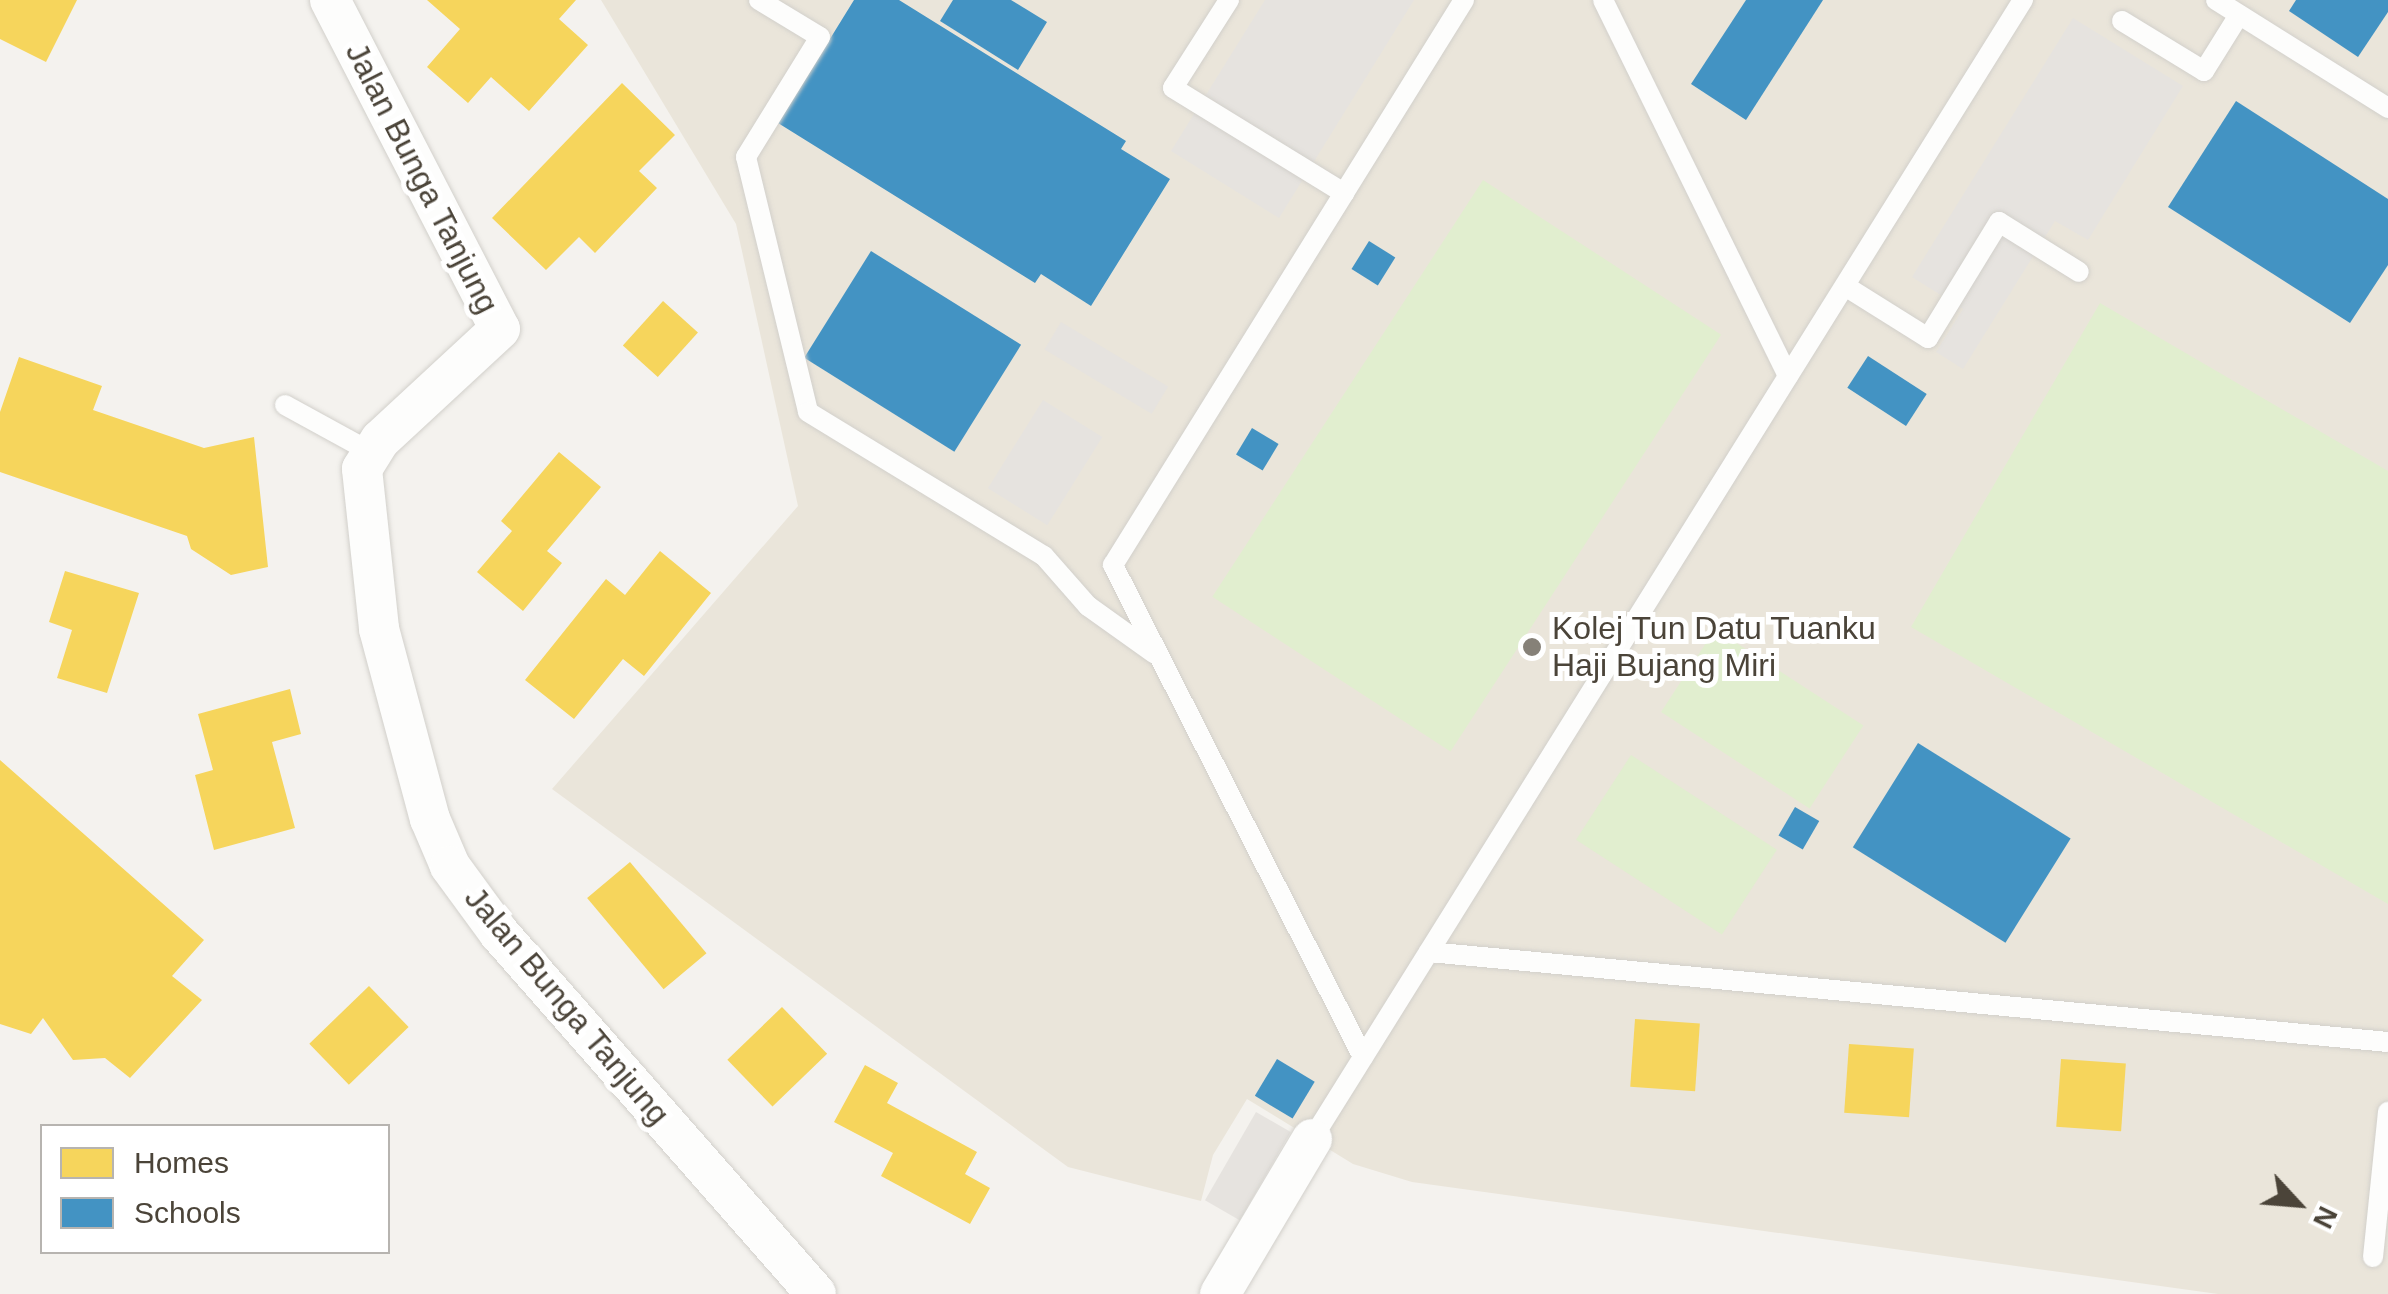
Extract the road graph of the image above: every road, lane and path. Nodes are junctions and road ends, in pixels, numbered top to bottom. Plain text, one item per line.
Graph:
1 (330, 0) edge
2 (759, 0) edge
3 (1229, 0) edge
4 (1464, 0) edge
5 (1603, 0) edge
6 (2023, 0) edge
7 (2216, 0) edge
8 (2239, 16) junction
9 (2122, 21) dead end
10 (2388, 108) edge
11 (1344, 193) junction
12 (2079, 272) dead end
13 (1845, 286) junction
14 (1788, 376) junction
15 (285, 405) dead end
16 (369, 452) junction
17 (1159, 656) junction
18 (1430, 952) junction
19 (2388, 1042) edge
20 (1364, 1057) junction
21 (2388, 1112) edge
22 (1312, 1140) joint
23 (2373, 1257) dead end
24 (816, 1294) edge
25 (1220, 1294) edge

1 - 16 street, Jalan Bunga Tanjung
2 - 17 lane
3 - 11 lane
4 - 11 lane
5 - 14 lane
6 - 13 lane
7 - 8 lane
8 - 9 lane
8 - 10 lane
11 - 17 lane
12 - 13 lane
13 - 14 lane
14 - 18 lane
15 - 16 lane
16 - 24 street, Jalan Bunga Tanjung
17 - 20 lane
18 - 19 lane
18 - 20 lane
20 - 22 lane
21 - 23 lane
22 - 25 street

